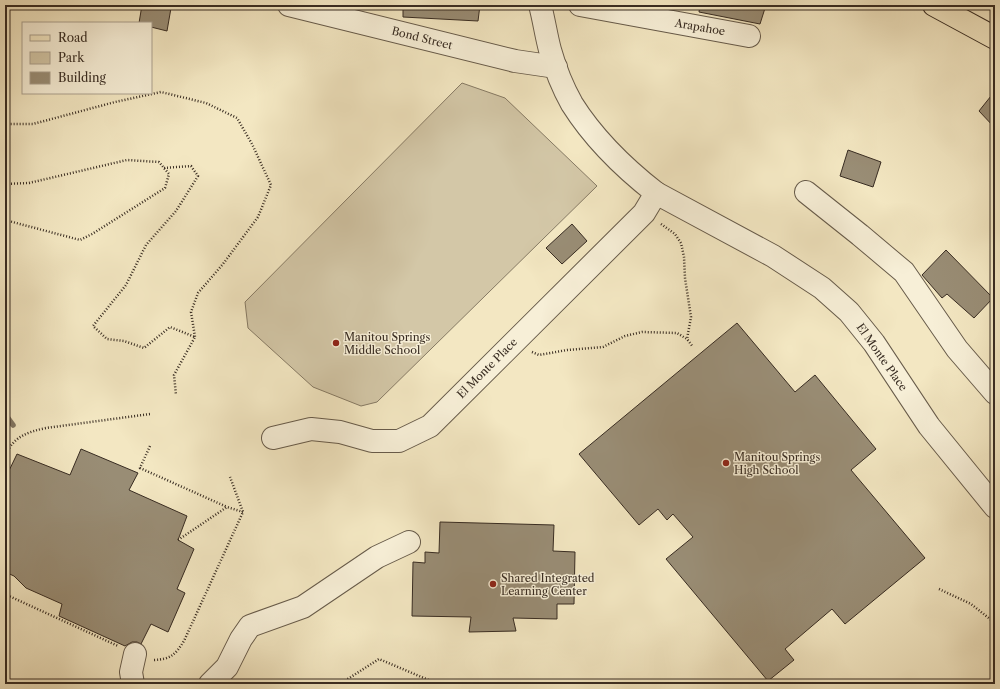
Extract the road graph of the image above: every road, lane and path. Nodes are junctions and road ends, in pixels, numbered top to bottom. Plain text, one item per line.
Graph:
1 (289, 5) edge
2 (540, 5) edge
3 (580, 5) edge
4 (934, 5) edge
5 (988, 5) edge
6 (995, 9) edge
7 (749, 36) dead end
8 (995, 38) edge
9 (556, 66) junction
10 (152, 94) edge
11 (152, 94) edge
12 (5, 122) edge
13 (164, 168) junction
14 (5, 184) edge
15 (806, 192) dead end
16 (656, 193) junction
17 (5, 220) edge
18 (662, 224) dead end
19 (195, 337) junction
20 (687, 339) junction
21 (512, 344) junction
22 (693, 347) dead end
23 (995, 392) edge
24 (176, 395) dead end
25 (150, 414) dead end
26 (273, 438) dead end
27 (150, 446) dead end
28 (5, 456) edge
29 (230, 476) dead end
30 (227, 507) junction
31 (995, 507) edge
32 (243, 512) junction
33 (178, 540) dead end
34 (409, 542) dead end
35 (939, 589) dead end
36 (5, 593) edge
37 (995, 623) edge
38 (136, 654) junction
39 (132, 684) edge
40 (210, 684) edge
41 (340, 684) edge
42 (438, 684) edge

1 - 9 street, Bond Street
2 - 9 street, El Monte Place
3 - 7 street, Arapahoe
4 - 8 main road
5 - 6 path
9 - 16 street, El Monte Place
10 - 19 path
11 - 12 path
13 - 14 path
13 - 17 path
13 - 19 path
15 - 23 street
16 - 21 street, El Monte Place
16 - 31 street, El Monte Place
18 - 20 path
19 - 24 path
20 - 21 path
20 - 22 path
21 - 26 street, El Monte Place
25 - 28 path
27 - 30 path
29 - 32 path
30 - 32 path
30 - 33 path
32 - 38 path
34 - 40 street
35 - 37 path
36 - 38 path
38 - 39 street
41 - 42 path

